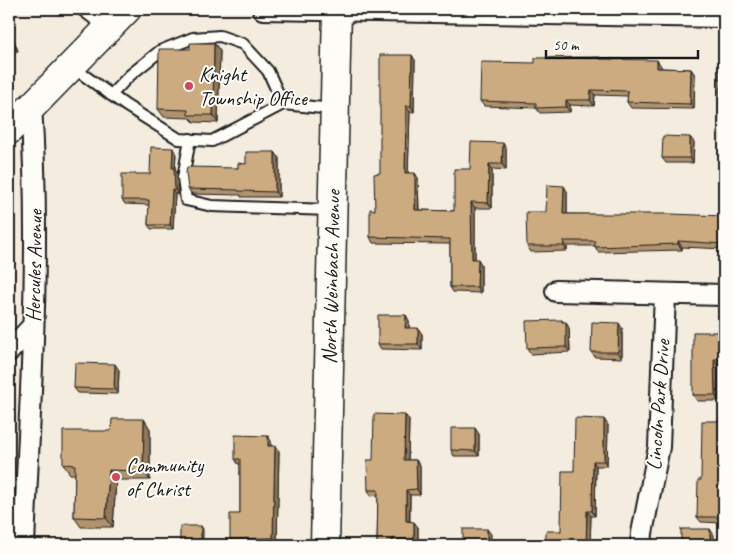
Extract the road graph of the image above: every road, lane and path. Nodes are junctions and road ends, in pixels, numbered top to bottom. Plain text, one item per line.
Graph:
1 (81, 9) edge
2 (127, 9) edge
3 (263, 9) edge
4 (337, 10) edge
5 (477, 11) edge
6 (724, 17) edge
7 (107, 29) junction
8 (69, 68) junction
9 (112, 95) junction
10 (283, 104) junction
11 (32, 106) junction
12 (334, 110) junction
13 (9, 130) edge
14 (190, 139) junction
15 (331, 210) junction
16 (556, 291) dead end
17 (665, 294) junction
18 (724, 295) edge
19 (32, 326) junction
20 (9, 351) edge
21 (24, 545) edge
22 (325, 545) edge
23 (641, 545) edge

1 - 7 lane
2 - 7 main road
3 - 4 street
4 - 5 street
4 - 12 main road, North Weinbach Avenue
5 - 6 street
7 - 8 main road
8 - 9 lane
8 - 11 main road
9 - 10 lane
9 - 14 lane
10 - 12 lane
10 - 14 lane
11 - 13 main road
11 - 19 street, Hercules Avenue
12 - 15 main road, North Weinbach Avenue
14 - 15 lane
15 - 22 main road, North Weinbach Avenue
16 - 17 street
17 - 18 street
17 - 23 street, Lincoln Park Drive
19 - 20 street
19 - 21 street, Hercules Avenue

